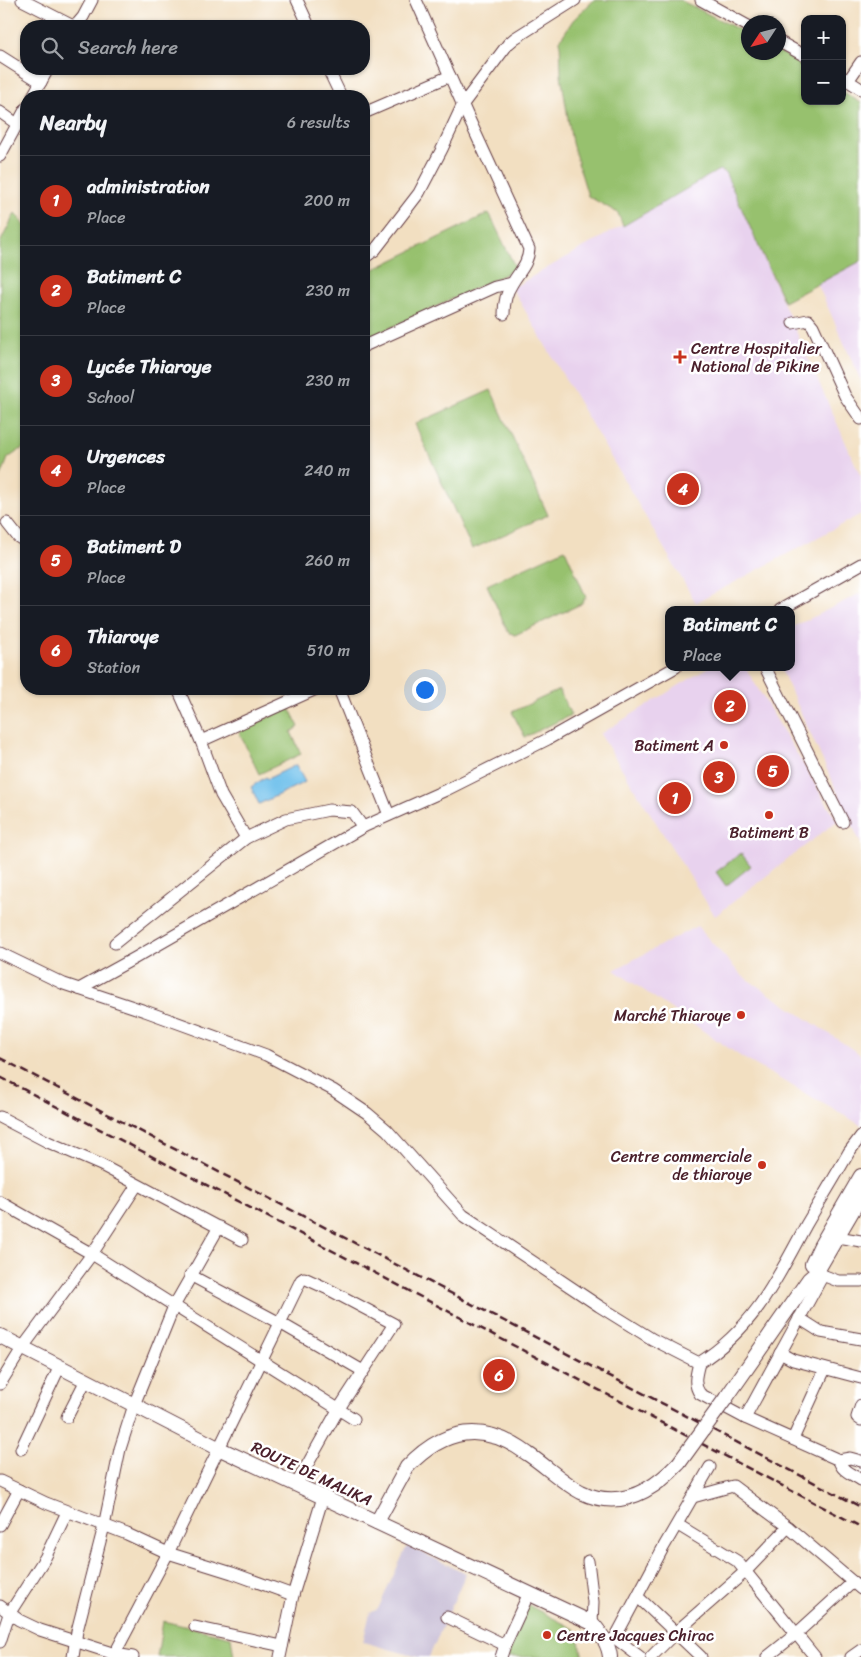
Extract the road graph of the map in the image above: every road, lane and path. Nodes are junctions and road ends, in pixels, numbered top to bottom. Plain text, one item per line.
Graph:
1 (22, 0) edge
2 (92, 0) edge
3 (297, 0) edge
4 (416, 0) edge
5 (575, 0) edge
6 (701, 0) edge
7 (59, 20) edge
8 (80, 20) edge
9 (306, 20) edge
10 (741, 22) edge
11 (786, 46) edge
12 (801, 54) edge
13 (0, 56) edge
14 (861, 62) edge
15 (20, 69) edge
16 (30, 75) edge
17 (45, 75) edge
18 (331, 75) edge
19 (450, 76) junction
20 (846, 78) edge
21 (846, 80) edge
22 (41, 82) junction
23 (861, 89) edge
24 (36, 90) edge
25 (337, 90) edge
26 (462, 104) junction
27 (370, 110) edge
28 (0, 112) edge
29 (20, 119) edge
30 (17, 124) junction
31 (0, 156) edge
32 (370, 254) edge
33 (512, 283) junction
34 (504, 314) dead end
35 (793, 323) dead end
36 (370, 343) edge
37 (861, 419) edge
38 (7, 523) dead end
39 (20, 538) edge
40 (861, 564) edge
41 (787, 606) edge
42 (669, 671) edge
43 (767, 671) edge
44 (181, 695) edge
45 (302, 695) edge
46 (341, 695) edge
47 (201, 740) junction
48 (389, 814) junction
49 (843, 822) dead end
50 (363, 827) junction
51 (246, 838) junction
52 (115, 943) dead end
53 (0, 954) edge
54 (79, 988) junction
55 (0, 1117) edge
56 (861, 1136) edge
57 (861, 1176) edge
58 (138, 1185) junction
59 (861, 1196) edge
60 (0, 1202) edge
61 (219, 1228) junction
62 (837, 1237) junction
63 (242, 1240) dead end
64 (861, 1242) edge
65 (92, 1254) junction
66 (190, 1275) junction
67 (816, 1276) junction
68 (861, 1281) edge
69 (174, 1306) junction
70 (799, 1318) junction
71 (280, 1323) junction
72 (0, 1336) edge
73 (861, 1339) edge
74 (23, 1347) junction
75 (780, 1353) junction
76 (262, 1361) junction
77 (699, 1364) junction
78 (60, 1366) junction
79 (825, 1368) junction
80 (363, 1371) junction
81 (861, 1378) edge
82 (86, 1380) junction
83 (0, 1384) edge
84 (134, 1405) junction
85 (861, 1405) edge
86 (338, 1410) junction
87 (68, 1417) dead end
88 (745, 1418) junction
89 (354, 1420) dead end
90 (861, 1420) edge
91 (793, 1439) junction
92 (218, 1448) junction
93 (21, 1449) dead end
94 (839, 1460) junction
95 (861, 1461) edge
96 (710, 1467) dead end
97 (861, 1480) edge
98 (0, 1481) edge
99 (296, 1485) junction
100 (19, 1490) junction
101 (323, 1497) junction
102 (694, 1497) junction
103 (67, 1512) junction
104 (377, 1522) junction
105 (678, 1524) junction
106 (0, 1526) edge
107 (104, 1526) junction
108 (788, 1527) junction
109 (168, 1553) junction
110 (588, 1562) dead end
111 (746, 1571) junction
112 (857, 1585) edge
113 (529, 1593) junction
114 (293, 1595) junction
115 (638, 1597) junction
116 (5, 1610) edge
117 (447, 1617) dead end
118 (592, 1623) junction
119 (194, 1628) dead end
120 (676, 1632) junction
121 (797, 1633) junction
122 (75, 1640) junction
123 (610, 1640) junction
124 (0, 1642) edge
125 (505, 1645) junction
126 (861, 1650) edge
127 (281, 1651) edge
128 (114, 1656) edge
129 (73, 1657) edge
130 (133, 1657) edge
131 (501, 1657) edge
132 (600, 1657) edge
133 (610, 1657) edge
134 (640, 1657) edge
135 (651, 1657) edge
136 (701, 1657) edge
137 (767, 1657) edge
138 (815, 1657) edge
139 (851, 1657) edge

1 - 7 street
2 - 8 street
3 - 9 street
4 - 19 street
5 - 26 street
6 - 10 street
11 - 12 street
13 - 15 street
14 - 20 street
16 - 22 street
17 - 22 street
18 - 25 street
19 - 26 street
19 - 27 street
21 - 23 street
22 - 24 street
26 - 32 street
26 - 33 street
28 - 30 street
29 - 30 street
30 - 31 street
33 - 34 street
33 - 36 street
35 - 37 street
38 - 39 street
40 - 41 street
42 - 48 street
43 - 49 street
44 - 47 street
45 - 47 street
46 - 48 street
47 - 51 street
48 - 50 street
50 - 51 street
50 - 54 street
51 - 52 street
53 - 54 street
54 - 77 street
55 - 58 street
56 - 77 street
57 - 67 main road
58 - 61 street
58 - 65 street
59 - 62 main road
60 - 65 street
61 - 63 street
61 - 66 street
62 - 64 street
62 - 67 main road
65 - 69 street
65 - 74 street
66 - 69 street
66 - 71 street
67 - 68 street
67 - 70 street
67 - 104 main road, bridge
69 - 76 street
69 - 84 street
70 - 73 street
70 - 75 street
71 - 76 street
71 - 80 street
71 - 80 street
72 - 74 main road, ROUTE DE MALIKA
74 - 78 main road, ROUTE DE MALIKA
74 - 83 street
75 - 79 street
75 - 88 street
76 - 86 street
76 - 92 street
77 - 88 street
78 - 82 main road, ROUTE DE MALIKA
78 - 93 street
79 - 81 street
79 - 91 street
80 - 86 street
82 - 84 main road, ROUTE DE MALIKA
82 - 87 street
84 - 92 main road, ROUTE DE MALIKA
84 - 107 street
85 - 90 street
86 - 89 street
86 - 99 street
88 - 91 street
91 - 94 street
92 - 99 main road, ROUTE DE MALIKA
92 - 109 street
94 - 95 street
94 - 97 street
96 - 102 street
98 - 100 street
99 - 101 main road, ROUTE DE MALIKA
100 - 103 street
100 - 106 street
101 - 104 main road, ROUTE DE MALIKA
101 - 114 street
102 - 105 street
102 - 108 street
103 - 107 street
103 - 116 street
104 - 113 main road, ROUTE DE MALIKA
105 - 111 street
105 - 115 street
107 - 109 street
107 - 122 street
108 - 111 street
108 - 112 street
109 - 114 street
109 - 128 street
110 - 118 street
111 - 120 street
111 - 121 street
112 - 121 street
113 - 118 main road, ROUTE DE MALIKA
113 - 125 street
114 - 127 street
115 - 120 street
115 - 123 street
116 - 122 street
116 - 124 street
117 - 125 street
118 - 123 main road
119 - 127 street
120 - 135 street
120 - 136 street
121 - 137 street
121 - 138 street
122 - 128 street
122 - 129 street
123 - 132 main road
123 - 133 main road
123 - 134 street
125 - 131 street
126 - 139 street
128 - 130 street

